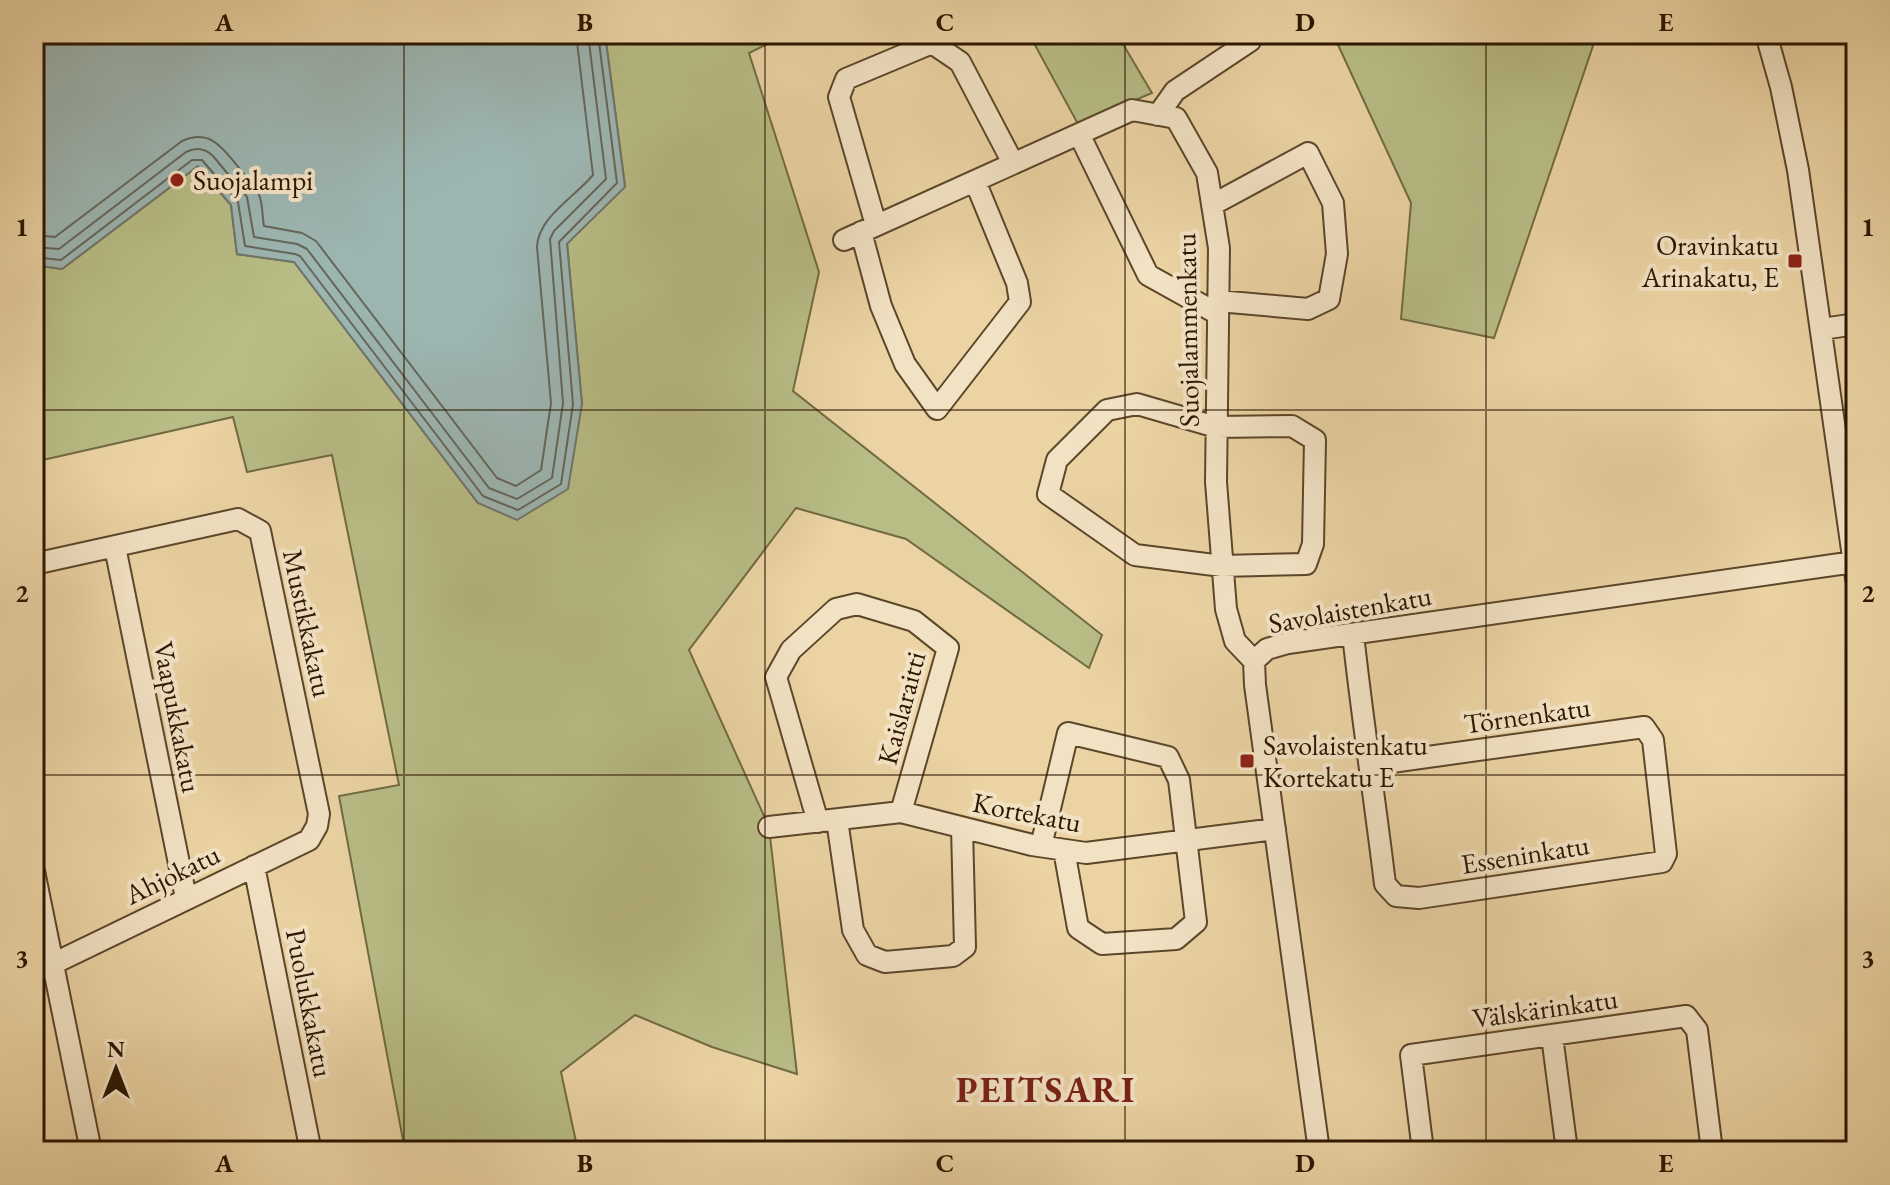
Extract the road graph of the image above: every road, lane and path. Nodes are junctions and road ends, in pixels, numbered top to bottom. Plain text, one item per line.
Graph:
1 (1251, 34) edge
2 (1766, 34) edge
3 (1158, 115) junction
4 (1079, 134) junction
5 (1013, 163) junction
6 (975, 181) junction
7 (1212, 205) junction
8 (860, 232) junction
9 (1218, 308) junction
10 (1856, 324) edge
11 (1822, 329) junction
12 (1216, 427) junction
13 (115, 547) junction
14 (34, 564) edge
15 (1222, 566) junction
16 (1855, 570) edge
17 (1353, 634) junction
18 (1254, 661) junction
19 (1370, 765) junction
20 (901, 812) junction
21 (319, 814) joint
22 (828, 821) junction
23 (769, 827) dead end
24 (962, 828) junction
25 (1275, 829) junction
26 (1187, 840) junction
27 (1041, 846) junction
28 (1064, 850) junction
29 (1662, 862) joint
30 (254, 866) junction
31 (34, 871) edge
32 (186, 898) junction
33 (53, 963) junction
34 (34, 973) edge
35 (1552, 1036) junction
36 (91, 1151) edge
37 (308, 1151) edge
38 (1319, 1151) edge
39 (1423, 1151) edge
40 (1567, 1151) edge
41 (1712, 1151) edge

1 - 3 street
2 - 11 street
3 - 4 street
3 - 7 street, Suojalammenkatu
4 - 5 street
4 - 9 street
5 - 6 street
5 - 8 street
6 - 8 street
6 - 8 street
7 - 9 street, Suojalammenkatu
7 - 9 street
9 - 12 street, Suojalammenkatu
10 - 11 street
11 - 16 street
12 - 15 street, Suojalammenkatu
12 - 15 street
12 - 15 street
13 - 14 street, Mustikkakatu
13 - 21 street, Mustikkakatu
13 - 32 street, Vaapukkakatu
15 - 18 street, Suojalammenkatu
16 - 17 street, Savolaistenkatu
17 - 18 street, Savolaistenkatu
17 - 19 street
18 - 25 street, Savolaistenkatu
19 - 29 street, Esseninkatu
19 - 29 street, Törnenkatu
20 - 22 street, Kortekatu
20 - 22 street, Kaislaraitti
20 - 24 street, Kortekatu
21 - 30 street, Ahjokatu
22 - 23 street, Kortekatu
22 - 24 street
24 - 27 street, Kortekatu
25 - 26 street, Kortekatu
25 - 38 street, Savolaistenkatu
26 - 27 street
26 - 28 street, Kortekatu
26 - 28 street
27 - 28 street, Kortekatu
30 - 32 street, Ahjokatu
30 - 37 street, Puolukkakatu
31 - 33 street
32 - 33 street, Ahjokatu
33 - 34 street, Ahjokatu
33 - 36 street
35 - 39 street, Välskärinkatu
35 - 40 street
35 - 41 street, Välskärinkatu

